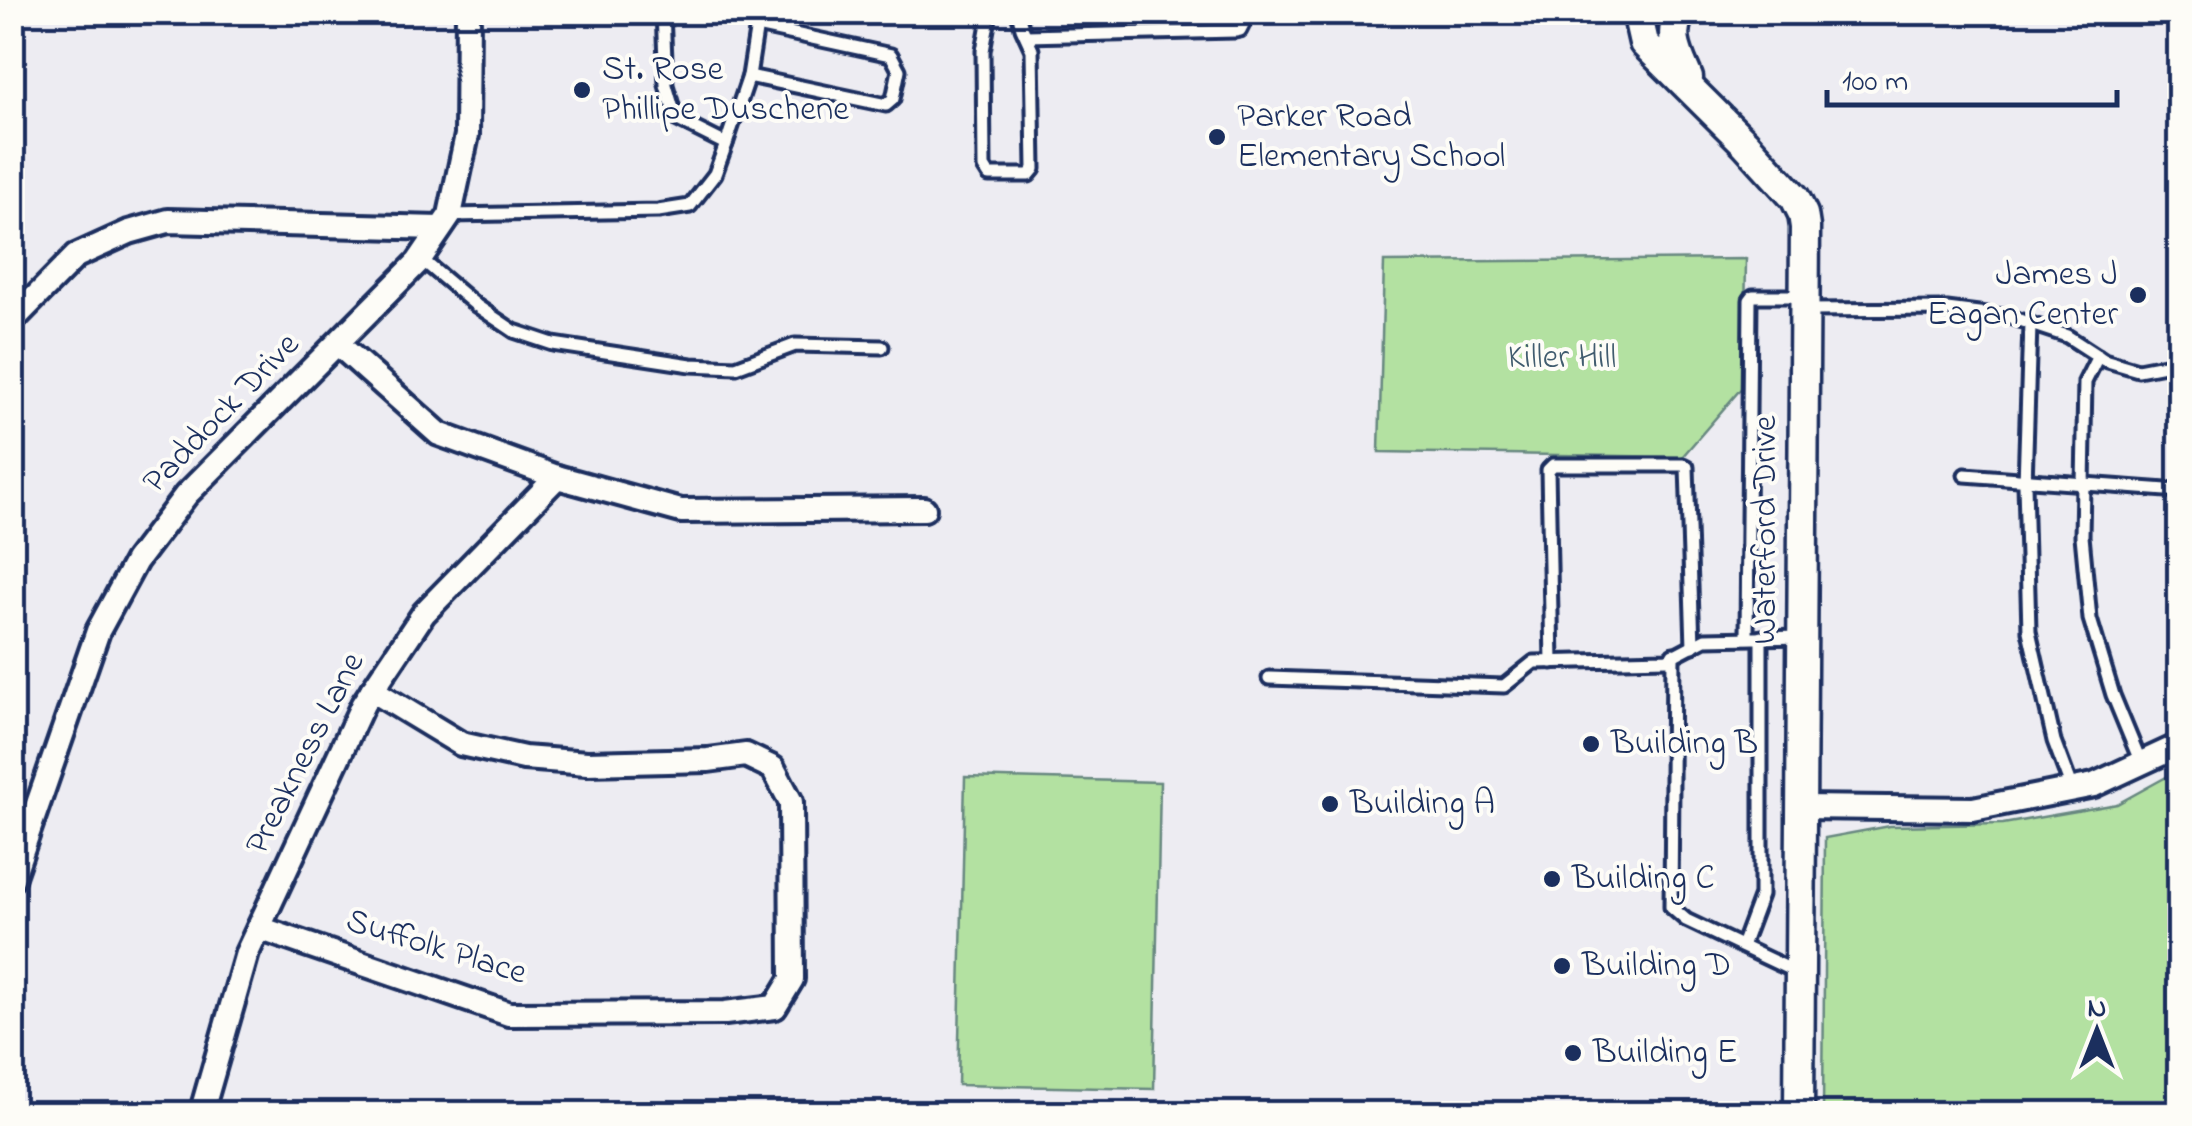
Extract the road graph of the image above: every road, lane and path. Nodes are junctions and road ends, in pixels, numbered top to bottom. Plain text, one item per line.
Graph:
1 (468, 12) edge
2 (663, 12) edge
3 (990, 12) edge
4 (1018, 12) edge
5 (1249, 12) edge
6 (1637, 12) edge
7 (1681, 12) edge
8 (758, 19) edge
9 (1026, 36) junction
10 (750, 76) junction
11 (1694, 93) junction
12 (726, 144) junction
13 (445, 222) junction
14 (420, 258) junction
15 (1805, 303) junction
16 (12, 321) edge
17 (2030, 324) junction
18 (338, 344) junction
19 (882, 347) dead end
20 (2098, 356) junction
21 (2180, 362) edge
22 (1965, 475) dead end
23 (557, 477) junction
24 (2026, 479) junction
25 (2082, 485) junction
26 (2180, 491) edge
27 (924, 508) dead end
28 (1747, 637) junction
29 (1761, 637) junction
30 (1803, 637) junction
31 (1692, 646) junction
32 (1673, 654) junction
33 (1552, 662) junction
34 (1269, 678) dead end
35 (372, 690) junction
36 (2180, 746) edge
37 (2141, 763) junction
38 (2072, 790) junction
39 (1801, 807) junction
40 (12, 879) edge
41 (259, 928) junction
42 (1742, 946) junction
43 (1800, 974) junction
44 (202, 1114) edge
45 (1798, 1114) edge

1 - 13 street, Paddock Drive
2 - 12 lane
3 - 9 lane
4 - 9 lane
5 - 9 lane
6 - 11 street, Waterford Drive
7 - 11 street
8 - 10 lane
8 - 10 lane
10 - 12 lane
11 - 15 street, Waterford Drive
12 - 13 lane
13 - 14 street, Paddock Drive
13 - 16 street
14 - 18 street, Paddock Drive
14 - 19 lane
15 - 17 lane
15 - 28 lane
15 - 30 street, Waterford Drive
17 - 20 lane
17 - 24 lane
18 - 23 street
18 - 40 street, Paddock Drive
20 - 21 lane
20 - 25 lane
22 - 24 lane
23 - 27 street
23 - 35 street, Preakness Lane
24 - 25 lane
24 - 38 lane
25 - 26 lane
25 - 37 lane
28 - 29 lane
28 - 31 lane
29 - 30 lane
29 - 42 lane
30 - 39 street, Waterford Drive
31 - 32 lane
31 - 33 lane
32 - 33 lane
32 - 42 lane
33 - 34 lane
35 - 41 street, Preakness Lane
35 - 41 street, Suffolk Place
36 - 37 street
37 - 38 street
38 - 39 street
39 - 43 street, Waterford Drive
41 - 44 street, Preakness Lane
42 - 43 lane
43 - 45 street, Waterford Drive

